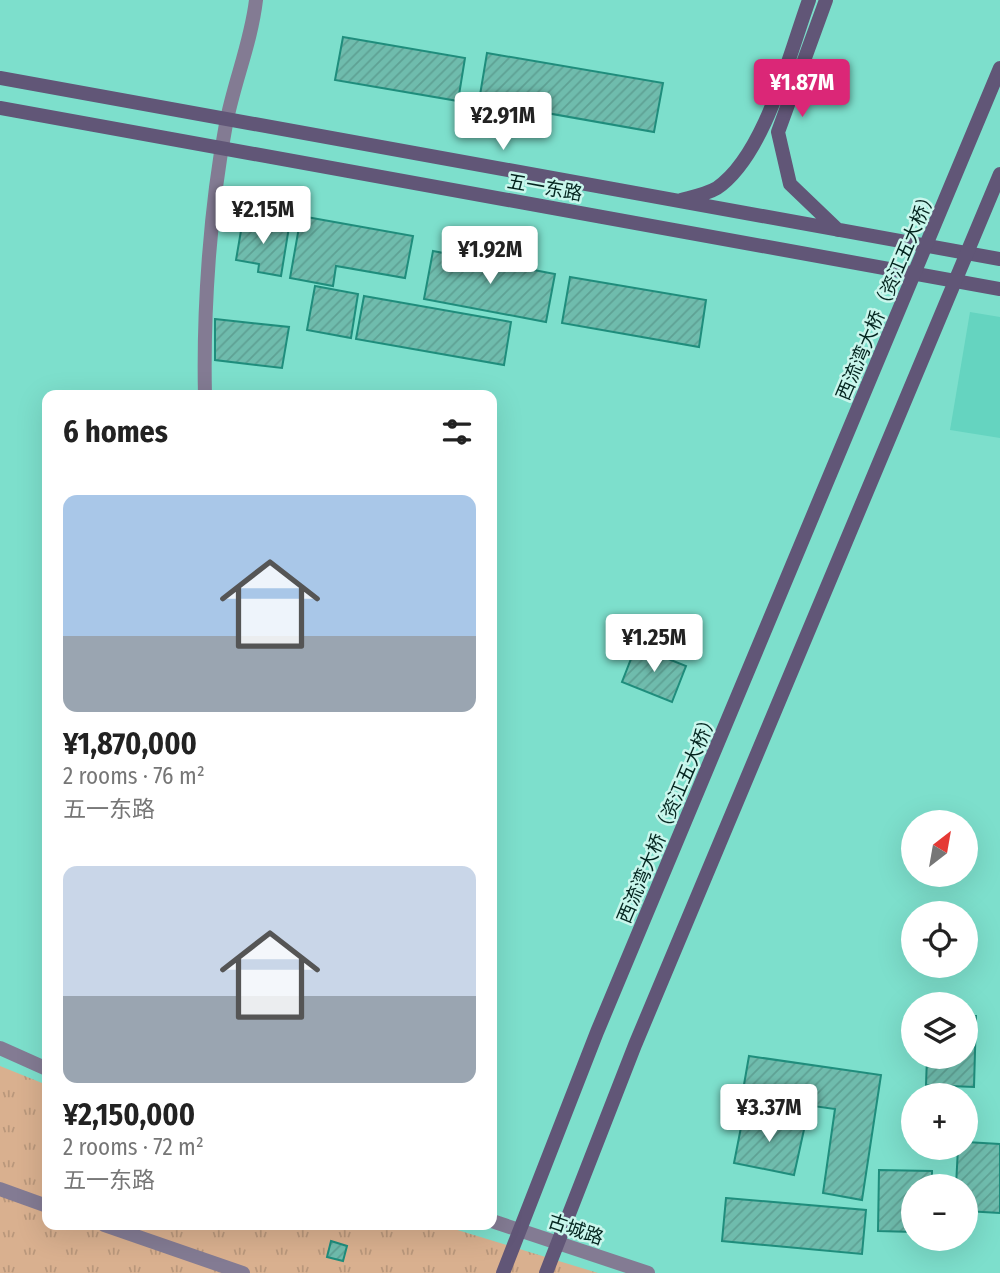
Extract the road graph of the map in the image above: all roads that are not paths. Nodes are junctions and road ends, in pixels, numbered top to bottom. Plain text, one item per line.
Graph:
1 (256, 0) edge
2 (809, 0) edge
3 (826, 0) edge
4 (1000, 68) edge
5 (0, 78) edge
6 (0, 108) edge
7 (227, 119) junction
8 (221, 148) junction
9 (1000, 174) edge
10 (677, 201) junction
11 (839, 232) junction
12 (1000, 259) edge
13 (1000, 289) edge
14 (205, 390) edge
15 (0, 1048) edge
16 (42, 1067) edge
17 (0, 1189) edge
18 (42, 1204) edge
19 (497, 1223) edge
20 (118, 1230) edge
21 (243, 1273) edge
22 (503, 1273) edge
23 (546, 1273) edge
24 (648, 1273) edge

1 - 7 street
2 - 10 main road
3 - 11 main road
4 - 22 main road, 西流湾大桥（资江五大桥）, bridge
5 - 7 main road
6 - 8 main road, 五一东路
7 - 8 street
7 - 10 main road
8 - 13 main road, 五一东路
8 - 14 street
9 - 23 main road, bridge
10 - 11 main road
11 - 12 main road
15 - 16 street
17 - 18 street
19 - 24 street, 古城路
20 - 21 street

